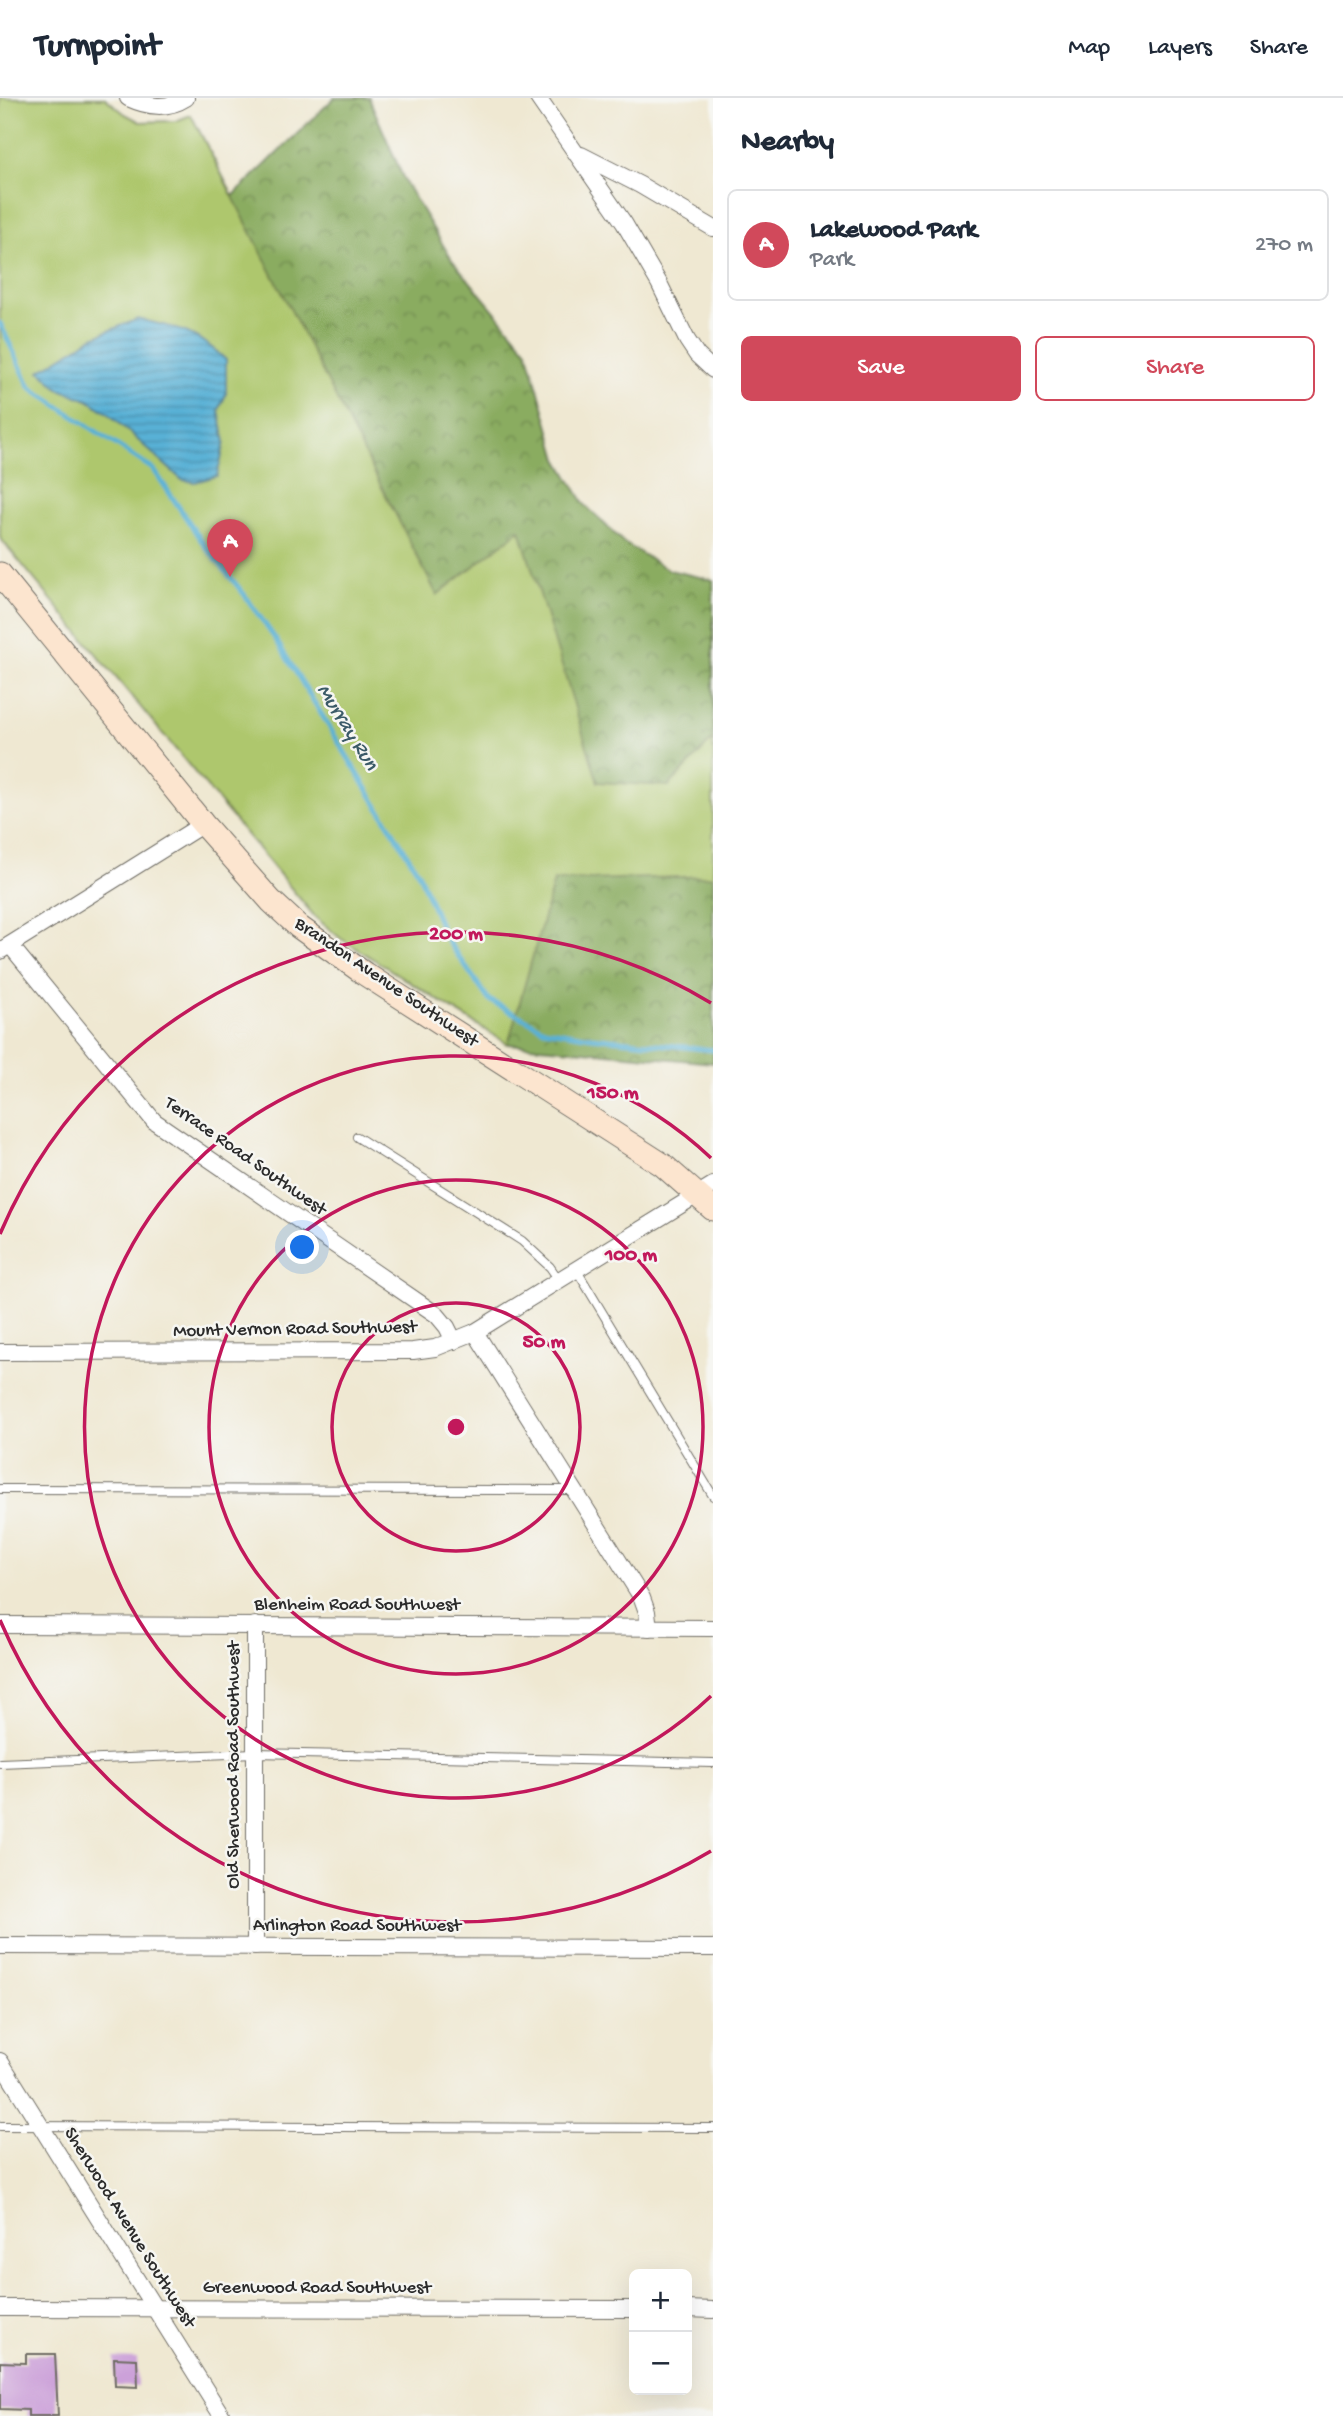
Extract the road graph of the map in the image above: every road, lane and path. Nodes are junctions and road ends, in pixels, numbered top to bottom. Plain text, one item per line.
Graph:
1 (128, 98) edge
2 (186, 98) edge
3 (538, 98) edge
4 (577, 153) junction
5 (713, 229) edge
6 (713, 370) edge
7 (0, 574) edge
8 (203, 824) junction
9 (5, 948) edge
10 (358, 1137) dead end
11 (708, 1196) edge
12 (576, 1269) junction
13 (559, 1280) junction
14 (475, 1332) junction
15 (454, 1341) junction
16 (0, 1352) edge
17 (0, 1489) edge
18 (574, 1490) junction
19 (713, 1496) edge
20 (0, 1625) edge
21 (255, 1625) junction
22 (649, 1628) junction
23 (713, 1628) edge
24 (255, 1753) junction
25 (0, 1763) edge
26 (713, 1763) edge
27 (0, 1946) edge
28 (255, 1947) junction
29 (713, 1948) edge
30 (0, 2061) edge
31 (0, 2126) edge
32 (41, 2126) junction
33 (713, 2128) edge
34 (0, 2308) edge
35 (155, 2308) junction
36 (629, 2309) edge
37 (692, 2309) edge
38 (713, 2309) edge
39 (222, 2416) edge

1 - 2 street
3 - 4 street
4 - 5 street
4 - 6 street
7 - 8 main road, Brandon Avenue Southwest
8 - 9 street
8 - 11 main road, Brandon Avenue Southwest
9 - 15 street, Terrace Road Southwest
10 - 13 lane
11 - 12 street, Mount Vernon Road Southwest
12 - 13 street, Mount Vernon Road Southwest
12 - 19 lane
13 - 14 street, Mount Vernon Road Southwest
14 - 15 street, Mount Vernon Road Southwest
14 - 18 street
15 - 16 street, Mount Vernon Road Southwest
17 - 18 lane
18 - 22 street
20 - 21 street, Blenheim Road Southwest
21 - 22 street, Blenheim Road Southwest
21 - 24 street, Old Sherwood Road Southwest
22 - 23 street, Blenheim Road Southwest
24 - 25 lane
24 - 26 lane
24 - 28 street, Old Sherwood Road Southwest
27 - 28 street, Arlington Road Southwest
28 - 29 street, Arlington Road Southwest
30 - 32 street, Sherwood Avenue Southwest
31 - 32 lane
32 - 33 lane
32 - 35 street, Sherwood Avenue Southwest
34 - 35 street, Greenwood Road Southwest
35 - 36 street, Greenwood Road Southwest
35 - 39 street, Sherwood Avenue Southwest
37 - 38 street

